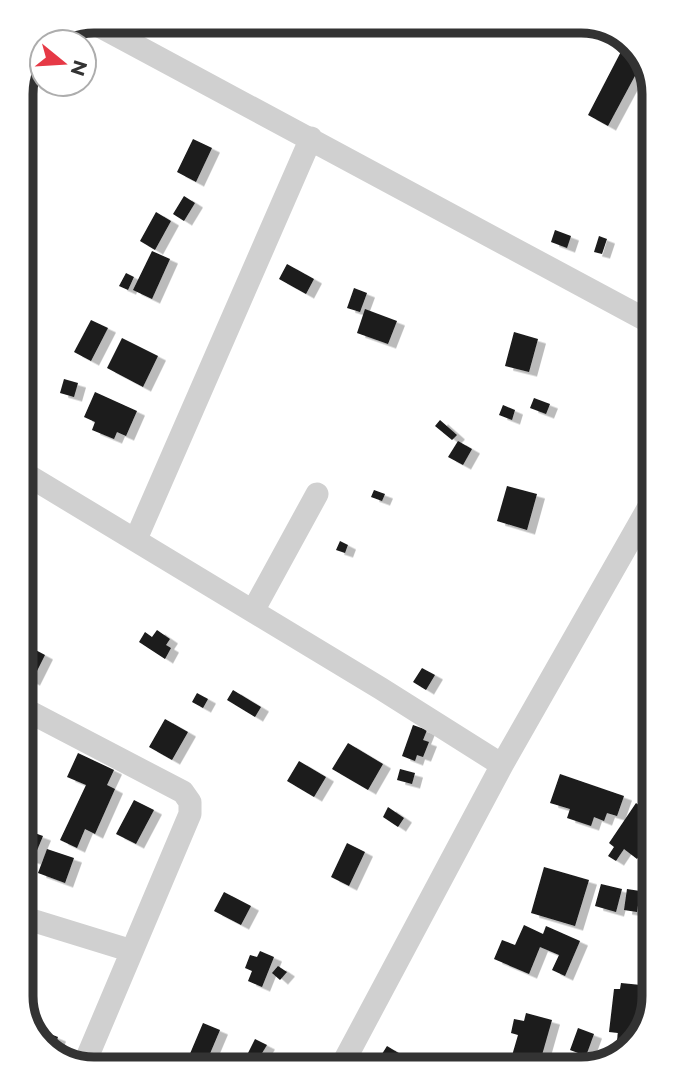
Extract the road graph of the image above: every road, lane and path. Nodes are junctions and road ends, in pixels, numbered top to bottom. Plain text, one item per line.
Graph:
1 (113, 33) edge
2 (311, 138) junction
3 (642, 318) edge
4 (33, 478) edge
5 (317, 494) dead end
6 (642, 519) edge
7 (136, 539) junction
8 (253, 611) junction
9 (33, 714) edge
10 (502, 765) junction
11 (33, 921) edge
12 (132, 951) junction
13 (87, 1056) edge
14 (346, 1057) edge

1 - 2 street
2 - 3 street
2 - 7 street
4 - 7 street
5 - 8 street
6 - 10 street
7 - 8 street
8 - 10 street
9 - 12 street
10 - 14 street
11 - 12 street
12 - 13 street

